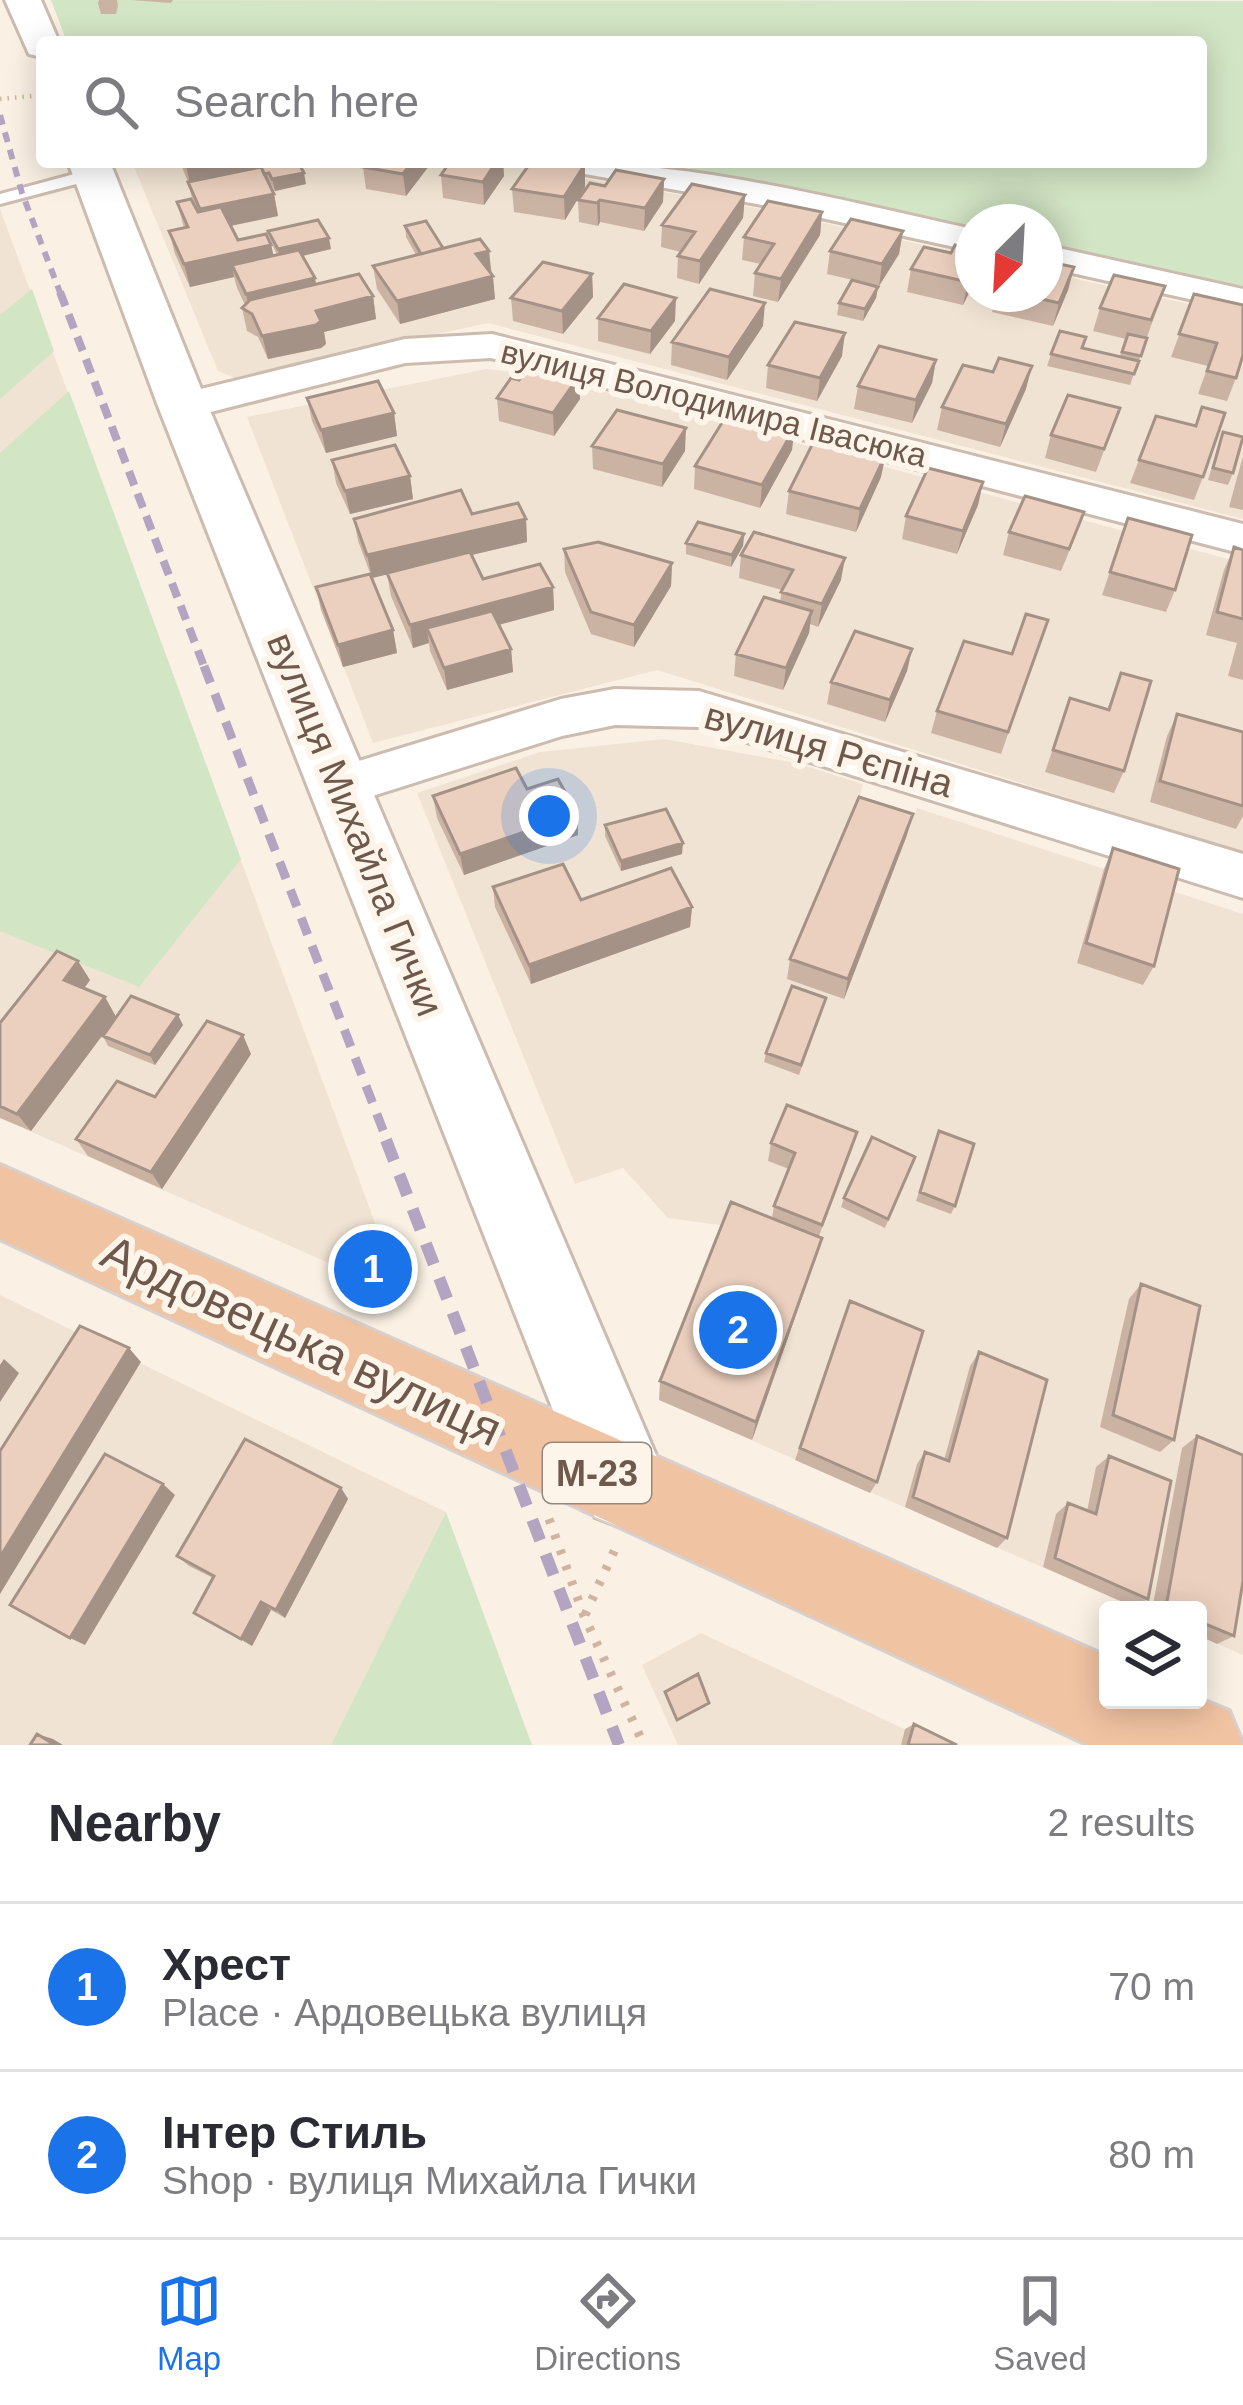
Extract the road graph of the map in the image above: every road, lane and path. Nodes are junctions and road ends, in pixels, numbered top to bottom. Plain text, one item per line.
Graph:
1 (22, 0) edge
2 (38, 36) edge
3 (36, 96) edge
4 (0, 99) edge
5 (91, 168) edge
6 (610, 168) edge
7 (0, 199) edge
8 (955, 237) edge
9 (1063, 260) edge
10 (1243, 300) edge
11 (183, 406) junction
12 (1243, 539) edge
13 (341, 786) junction
14 (1243, 876) edge
15 (0, 1201) edge
16 (520, 1439) junction
17 (626, 1486) junction
18 (644, 1745) edge
19 (1195, 1745) edge

1 - 2 street
3 - 4 path
5 - 7 lane
5 - 11 street, вулиця Михайла Гички
6 - 8 street
9 - 10 street
11 - 12 street, вулиця Володимира Івасюка
11 - 13 street, вулиця Михайла Гички
13 - 14 street, вулиця Рєпіна
13 - 17 street, вулиця Михайла Гички
15 - 16 highway, Ардовецька вулиця / М-23
16 - 17 highway, Ардовецька вулиця / М-23
16 - 18 path
17 - 19 highway, Ардовецька вулиця / М-23

